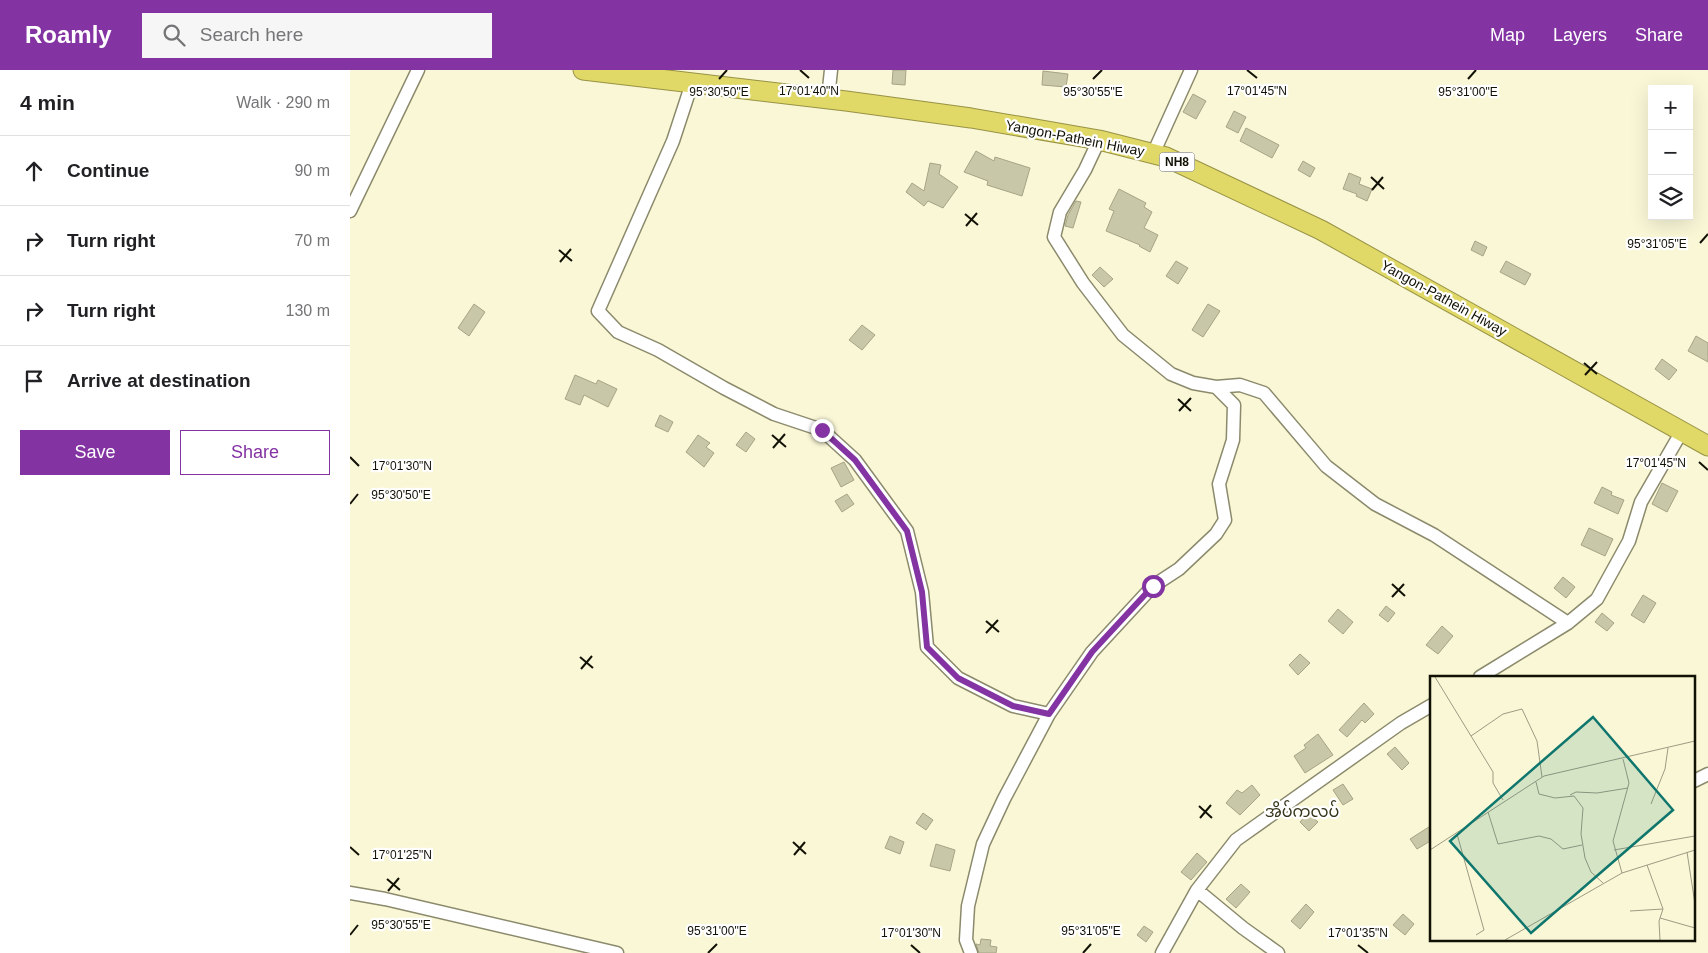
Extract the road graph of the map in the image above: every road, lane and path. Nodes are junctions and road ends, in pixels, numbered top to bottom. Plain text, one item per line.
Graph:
1 (418, 70) edge
2 (583, 70) edge
3 (830, 70) edge
4 (1191, 70) edge
5 (692, 83) junction
6 (828, 98) junction
7 (1099, 140) junction
8 (1153, 154) junction
9 (350, 211) edge
10 (1216, 387) junction
11 (1682, 431) junction
12 (1708, 446) edge
13 (1568, 623) junction
14 (1482, 676) edge
15 (1430, 706) edge
16 (1049, 714) junction
17 (1708, 774) edge
18 (1696, 780) edge
19 (1197, 890) junction
20 (350, 894) edge
21 (617, 953) edge
22 (971, 953) edge
23 (1162, 953) edge
24 (1278, 953) edge

1 - 9 street
2 - 5 highway, Yangon-Pathein Hiway / NH8
3 - 6 street
4 - 8 street
5 - 6 highway, Yangon-Pathein Hiway / NH8
5 - 16 street
6 - 7 highway, Yangon-Pathein Hiway / NH8
7 - 8 highway, Yangon-Pathein Hiway / NH8
7 - 10 street
8 - 11 highway, Yangon-Pathein Hiway / NH8
10 - 13 street
10 - 16 street
11 - 12 highway, Yangon-Pathein Hiway / NH8
11 - 13 street
13 - 14 street
15 - 19 street
16 - 22 street
17 - 18 street
19 - 23 street
19 - 24 street
20 - 21 street

